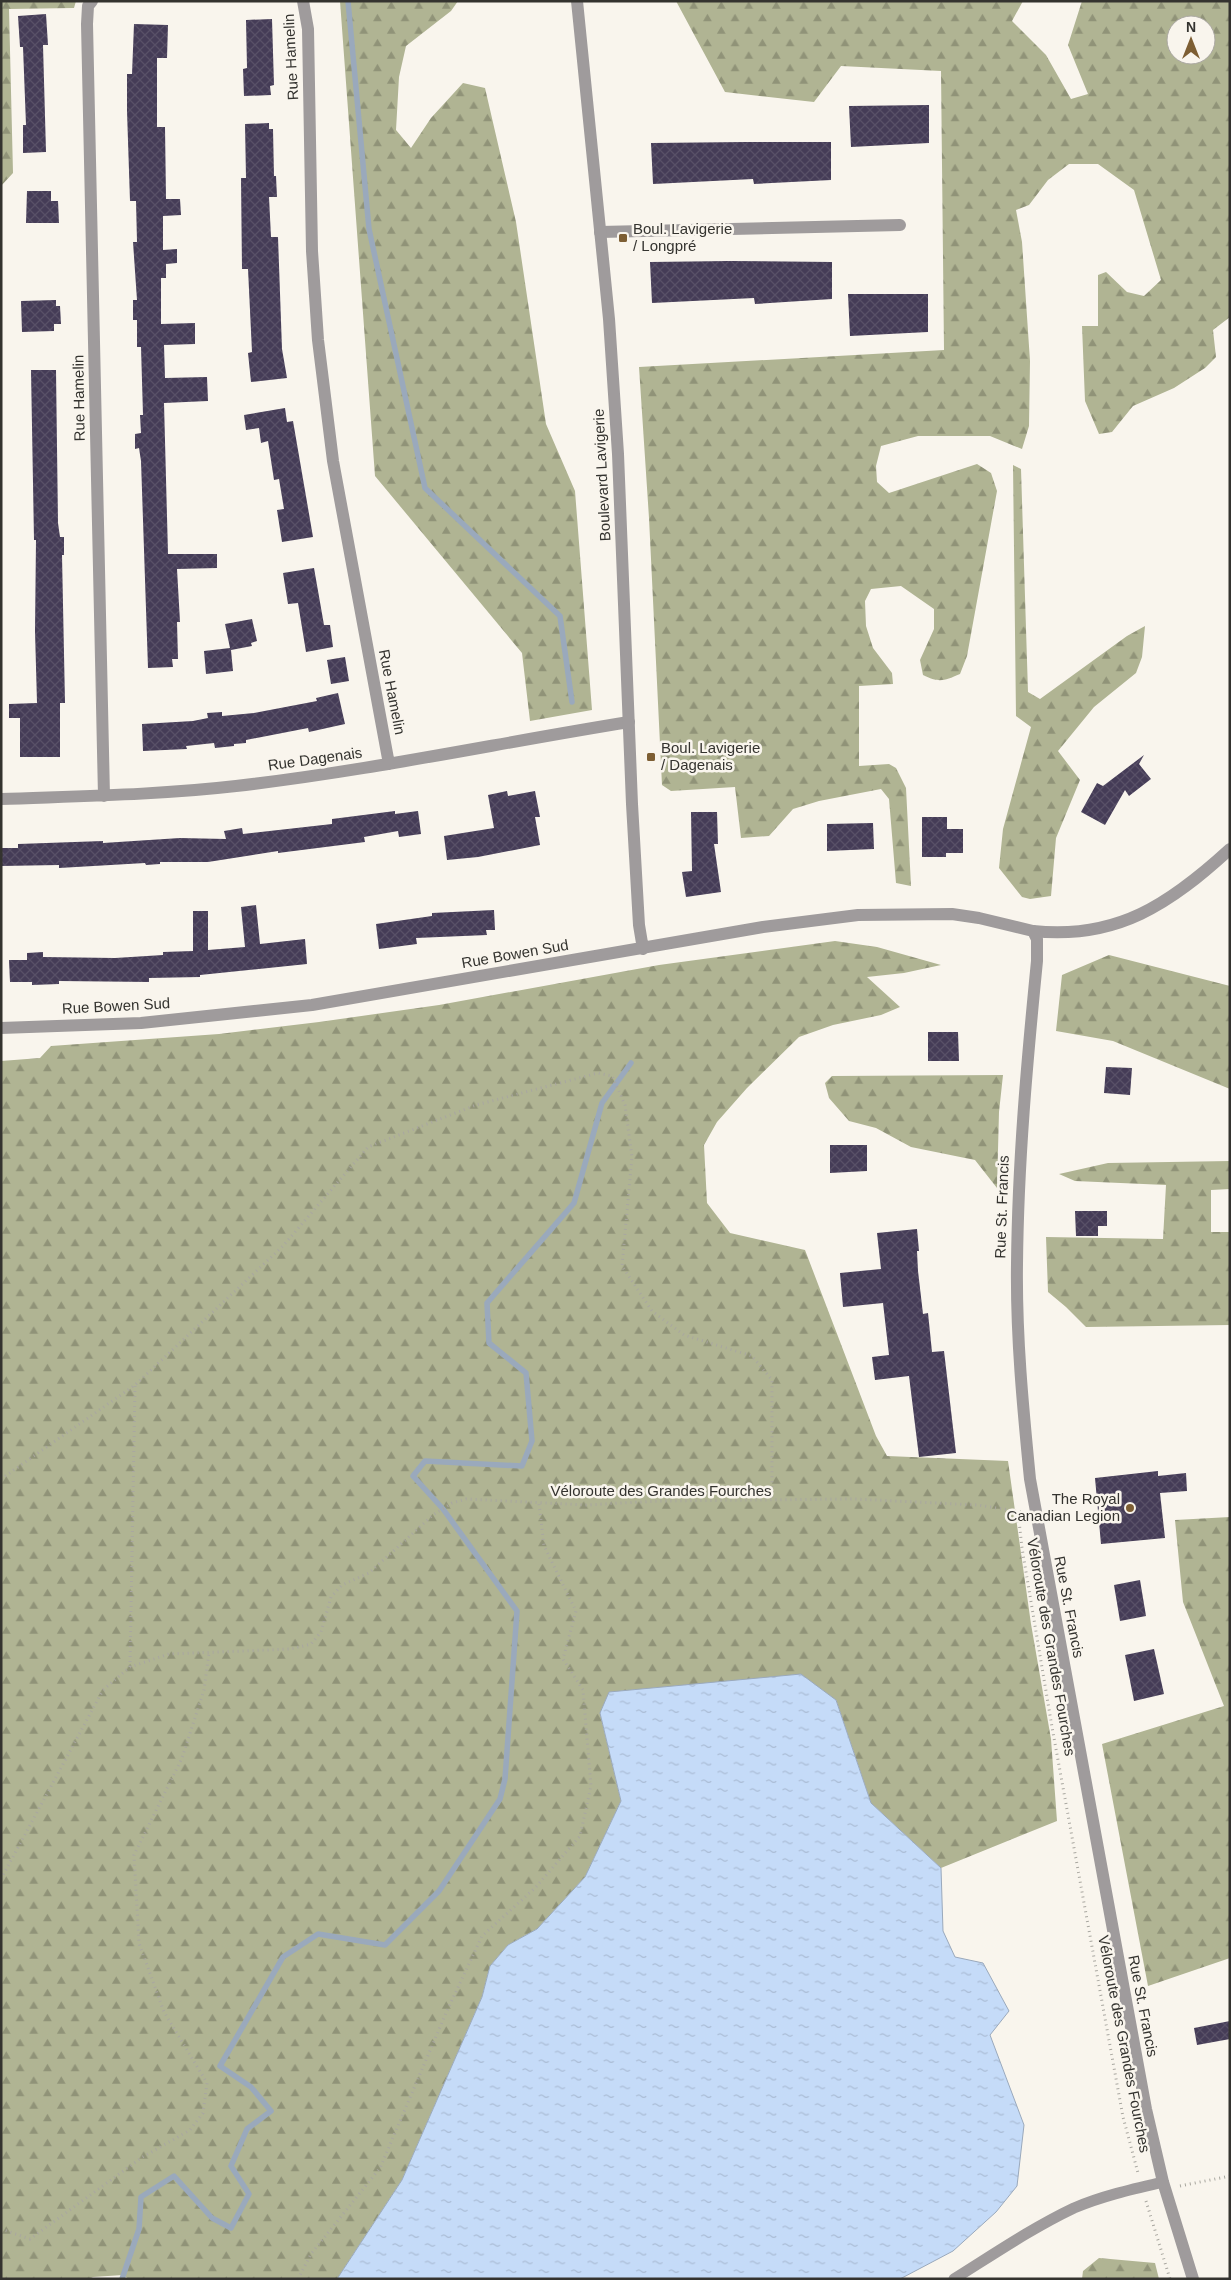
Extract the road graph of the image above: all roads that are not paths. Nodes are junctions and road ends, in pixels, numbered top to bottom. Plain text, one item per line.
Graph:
1 (92, 1) edge
2 (303, 1) edge
3 (578, 1) edge
4 (900, 225) dead end
5 (600, 232) junction
6 (629, 722) junction
7 (389, 764) junction
8 (104, 796) junction
9 (1, 799) edge
10 (1230, 849) edge
11 (1033, 931) junction
12 (643, 949) junction
13 (1, 1028) edge
14 (1164, 2186) junction
15 (954, 2279) edge
16 (1193, 2279) edge

1 - 8 street, Rue Hamelin
2 - 7 street, Rue Hamelin
3 - 5 street, Boulevard Lavigerie
4 - 5 street
5 - 6 street, Boulevard Lavigerie
6 - 7 street, Rue Dagenais
6 - 12 street, Boulevard Lavigerie
7 - 8 street, Rue Dagenais
8 - 9 street, Rue Dagenais
10 - 11 street, Rue Bowen Sud
11 - 12 street, Rue Bowen Sud
11 - 14 street, Rue St. Francis
12 - 13 street, Rue Bowen Sud
14 - 15 lane
14 - 16 street, Rue St. Francis

